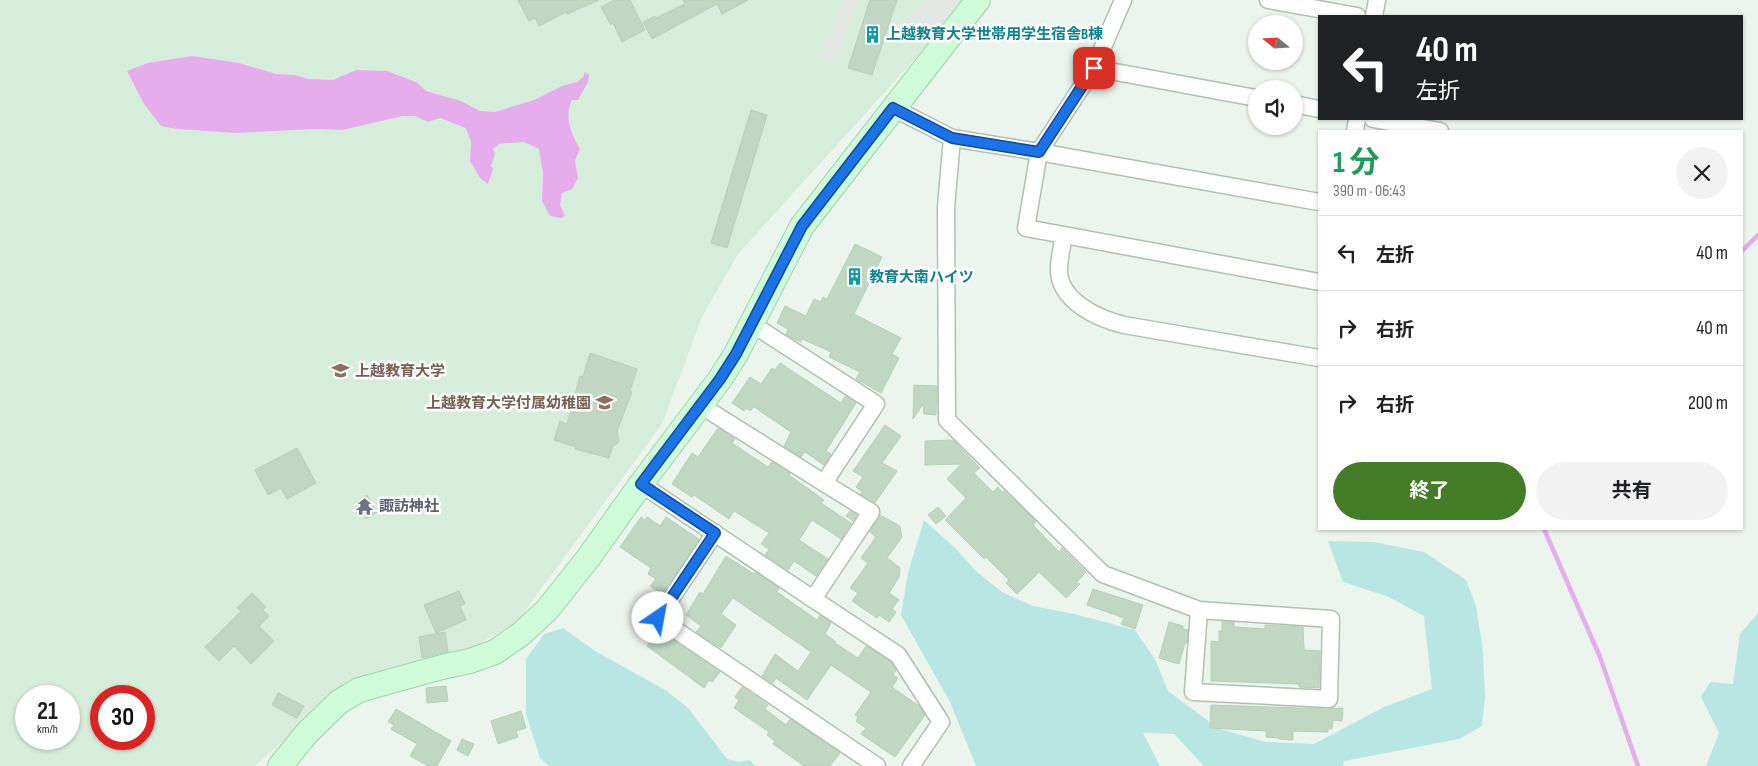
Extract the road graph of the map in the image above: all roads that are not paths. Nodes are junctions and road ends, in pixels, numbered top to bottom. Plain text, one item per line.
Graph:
1 (978, 0) edge
2 (1123, 0) edge
3 (1268, 0) edge
4 (1377, 0) edge
5 (1351, 15) edge
6 (1374, 15) edge
7 (1094, 68) junction
8 (1248, 97) edge
9 (1303, 106) edge
10 (893, 108) junction
11 (1318, 109) edge
12 (1379, 120) edge
13 (1434, 130) edge
14 (952, 138) junction
15 (1039, 152) junction
16 (1318, 202) edge
17 (1064, 235) junction
18 (1318, 282) edge
19 (752, 324) junction
20 (1318, 354) edge
21 (700, 405) junction
22 (824, 483) junction
23 (641, 484) junction
24 (715, 533) junction
25 (814, 599) junction
26 (1199, 610) junction
27 (280, 766) edge
28 (877, 766) edge
29 (911, 766) edge

1 - 10 street
2 - 7 street
3 - 5 street
4 - 6 street
7 - 8 street
7 - 15 street
9 - 11 street
10 - 14 street
10 - 19 street
12 - 13 street
14 - 15 street
14 - 26 street
15 - 16 street
15 - 17 street
17 - 18 street
17 - 20 street
19 - 21 street
19 - 22 street
21 - 22 street
21 - 23 street
22 - 25 street
23 - 24 street
23 - 27 street
24 - 25 street
24 - 28 street
25 - 29 street
26 - 26 street

